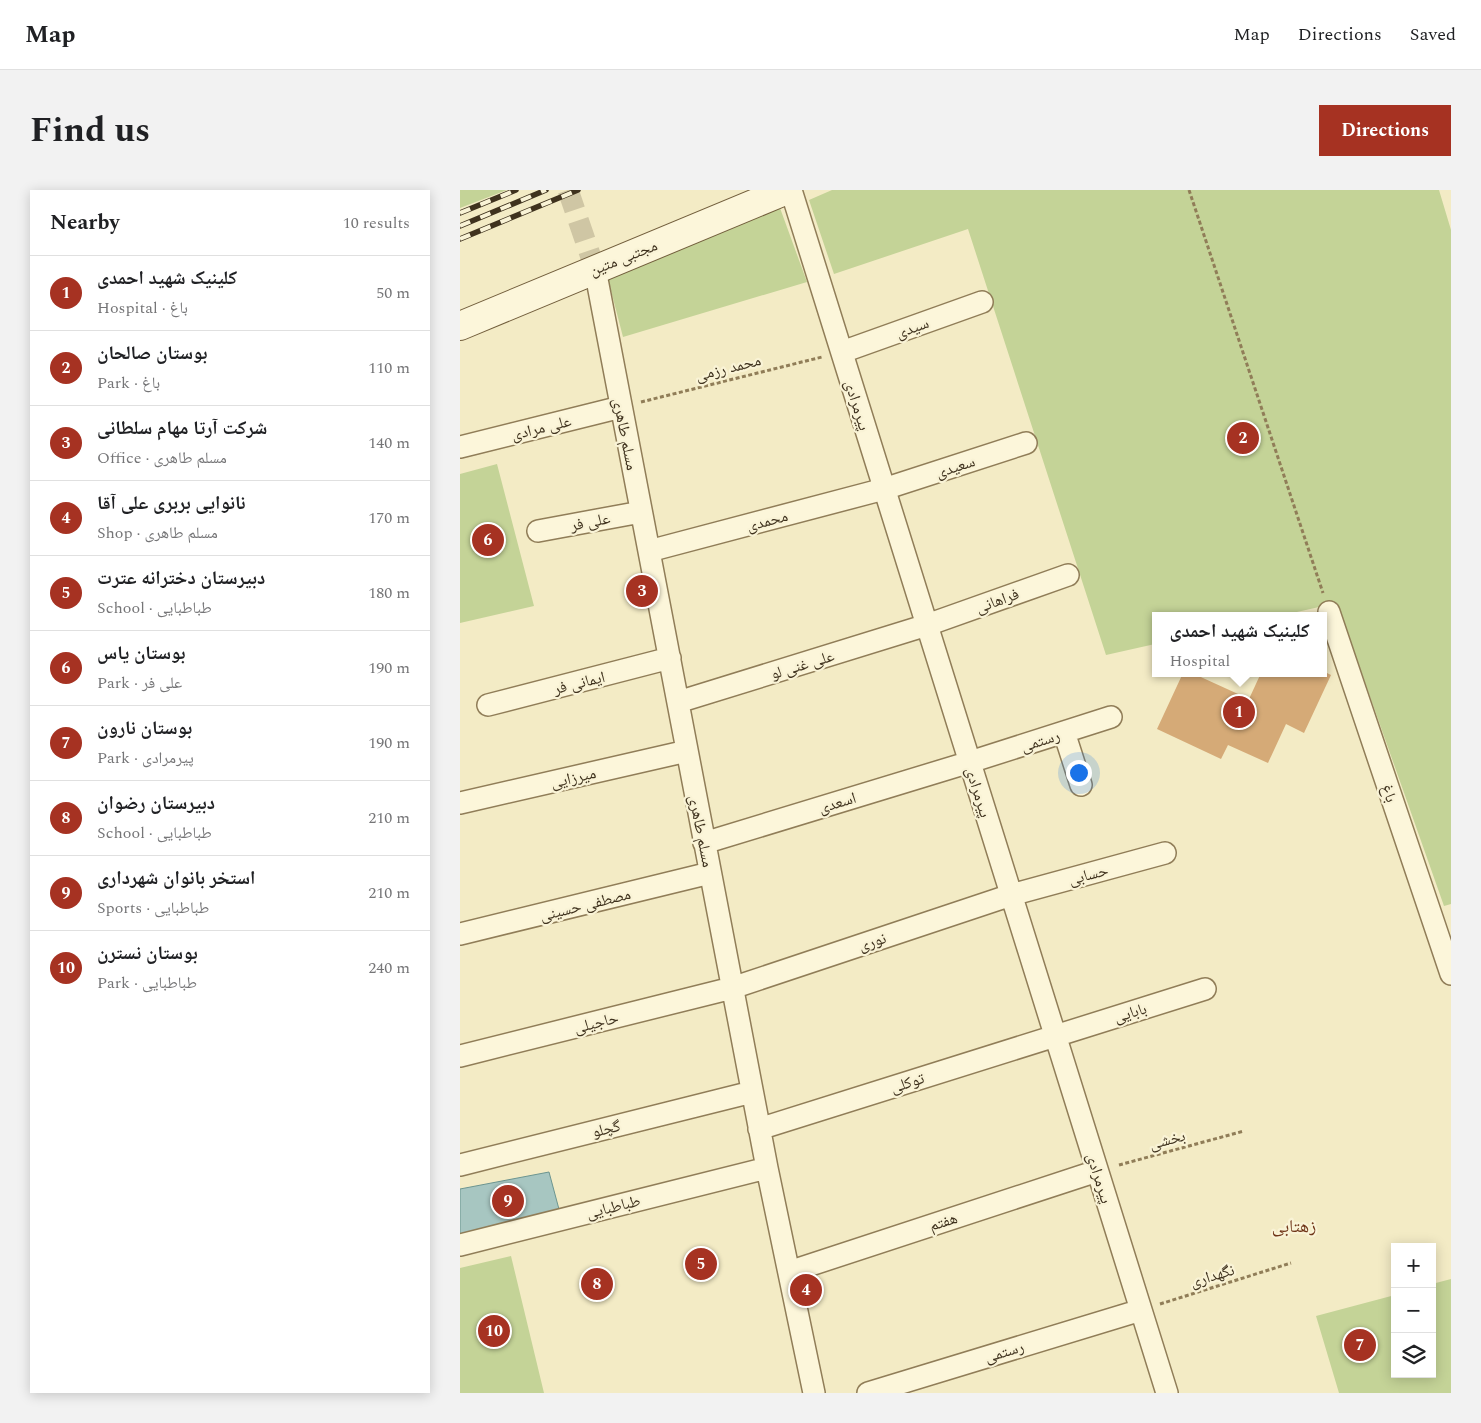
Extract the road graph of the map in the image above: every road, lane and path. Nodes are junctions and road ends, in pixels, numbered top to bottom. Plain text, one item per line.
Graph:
1 (787, 190) edge
2 (791, 190) edge
3 (1189, 190) edge
4 (595, 269) junction
5 (982, 302) dead end
6 (460, 326) edge
7 (842, 352) junction
8 (621, 407) junction
9 (1026, 443) dead end
10 (460, 447) edge
11 (884, 489) junction
12 (641, 512) junction
13 (538, 531) dead end
14 (649, 551) junction
15 (1068, 575) dead end
16 (1329, 612) joint
17 (927, 625) junction
18 (670, 658) junction
19 (678, 702) junction
20 (488, 705) dead end
21 (1111, 717) dead end
22 (1064, 732) junction
23 (687, 751) junction
24 (970, 762) junction
25 (1082, 785) dead end
26 (460, 804) edge
27 (704, 843) junction
28 (1166, 853) dead end
29 (710, 873) junction
30 (1011, 895) junction
31 (460, 934) edge
32 (1451, 974) edge
33 (732, 988) junction
34 (1205, 988) dead end
35 (1055, 1035) junction
36 (460, 1056) edge
37 (752, 1092) junction
38 (759, 1129) junction
39 (1244, 1131) dead end
40 (460, 1164) edge
41 (766, 1168) junction
42 (1097, 1170) junction
43 (460, 1245) edge
44 (1291, 1263) dead end
45 (788, 1272) junction
46 (1141, 1310) junction
47 (814, 1393) edge
48 (868, 1393) edge
49 (1167, 1393) edge

1 - 4 street, مجتبی متین
2 - 7 street, پیرمرادی
3 - 16 path
4 - 6 street, مجتبی متین
4 - 8 street, مسلم طاهری
5 - 7 street, سیدی
7 - 8 path, محمد رزمی
7 - 11 street, پیرمرادی
8 - 10 street, علی مرادی
8 - 12 street, مسلم طاهری
9 - 11 street, سعیدی
11 - 14 street, محمدی
11 - 17 street, پیرمرادی
12 - 13 street, علی فر
12 - 14 street, مسلم طاهری
14 - 18 street, مسلم طاهری
15 - 17 street, فراهانی
16 - 32 street, باغ
17 - 19 street, علی غنی لو
17 - 24 street, پیرمرادی
18 - 19 street, مسلم طاهری
18 - 20 street, ایمانی فر
19 - 23 street, مسلم طاهری
21 - 22 street, رستمی
22 - 24 street, رستمی
22 - 25 street
23 - 26 street, میرزایی
23 - 27 street, مسلم طاهری
24 - 27 street, اسعدی
24 - 30 street, پیرمرادی
27 - 29 street, مسلم طاهری
28 - 30 street, حسابی
29 - 31 street, مصطفی حسینی
29 - 33 street, مسلم طاهری
30 - 33 street, نوری
30 - 35 street, پیرمرادی
33 - 36 street, حاجیلی
33 - 37 street, مسلم طاهری
34 - 35 street, بابایی
35 - 38 street, توکلی
35 - 42 street, پیرمرادی
37 - 38 street, مسلم طاهری
37 - 40 street, گچلو
38 - 41 street, مسلم طاهری
39 - 42 path, بخشی
41 - 43 street, طباطبایی
41 - 45 street, مسلم طاهری
42 - 45 street, هفتم
42 - 46 street, پیرمرادی
44 - 46 path, نگهداری
45 - 47 street, مسلم طاهری
46 - 48 street, رستمی
46 - 49 street, پیرمرادی

